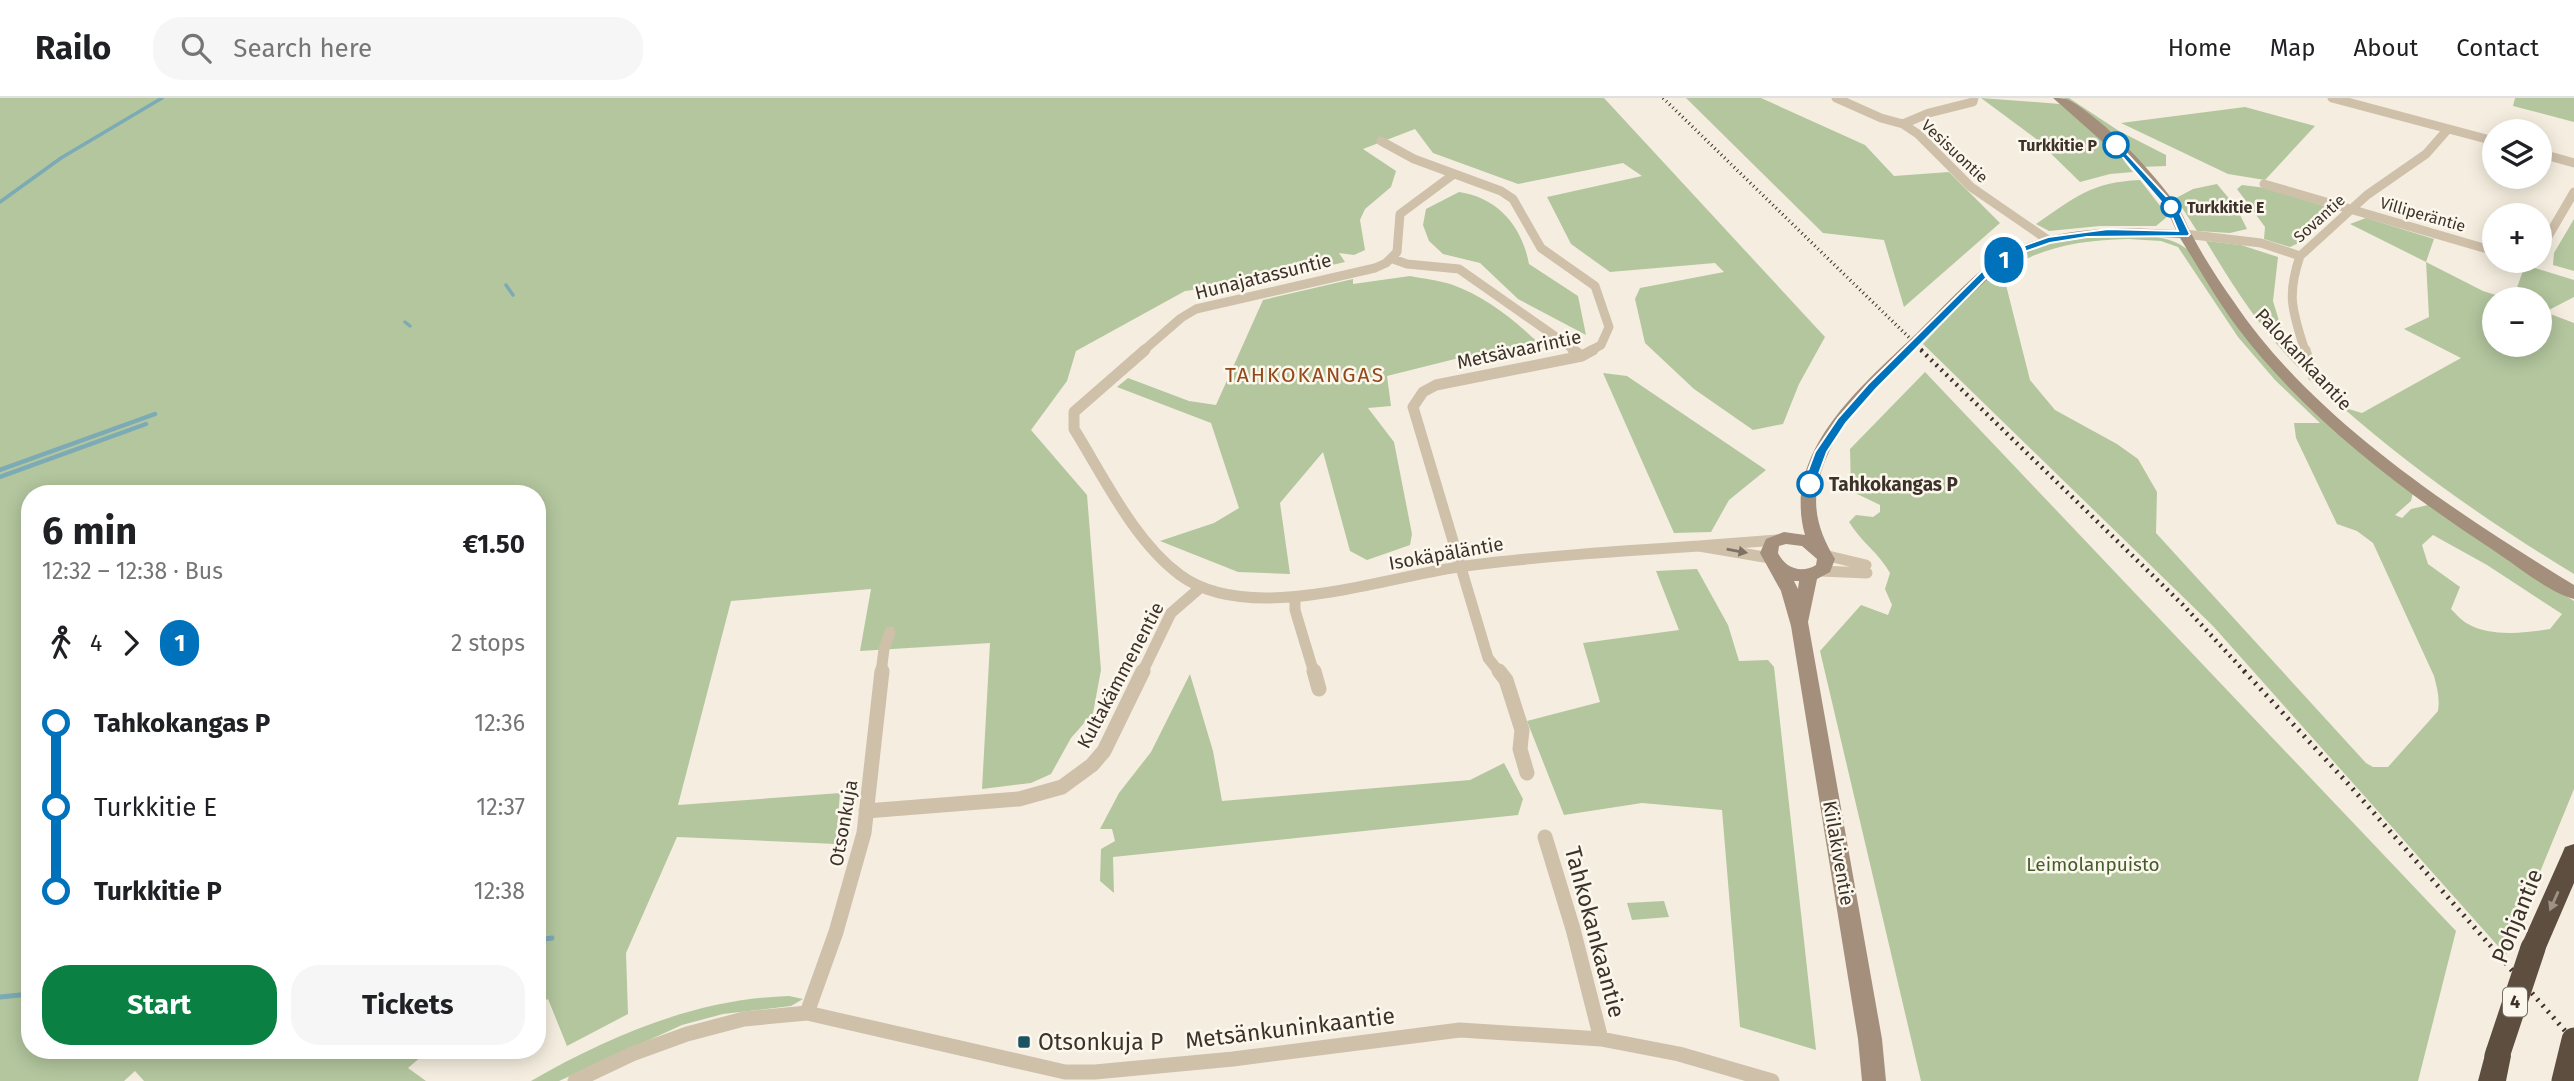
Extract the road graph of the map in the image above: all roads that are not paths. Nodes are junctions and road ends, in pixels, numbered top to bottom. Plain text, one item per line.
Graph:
1 (1836, 98) edge
2 (1974, 98) edge
3 (2059, 98) edge
4 (2332, 98) edge
5 (1903, 124) junction
6 (2448, 129) junction
7 (2482, 138) edge
8 (1381, 141) dead end
9 (2552, 157) edge
10 (2574, 163) edge
11 (1454, 174) junction
12 (2264, 184) dead end
13 (2574, 192) edge
14 (2351, 210) junction
15 (2552, 230) edge
16 (2185, 234) junction
17 (2048, 240) junction
18 (2482, 248) edge
19 (2300, 256) junction
20 (1393, 259) junction
21 (1582, 356) junction
22 (2313, 376) dead end
23 (1810, 484) junction
24 (1780, 539) junction
25 (1699, 546) junction
26 (1818, 562) junction
27 (1775, 563) junction
28 (1460, 567) junction
29 (1867, 569) dead end
30 (1201, 587) junction
31 (2574, 593) edge
32 (1295, 597) junction
33 (1800, 626) junction
34 (890, 632) dead end
35 (1319, 689) dead end
36 (1527, 773) dead end
37 (866, 811) junction
38 (1545, 837) dead end
39 (2574, 854) edge
40 (807, 1013) junction
41 (1601, 1039) junction
42 (2574, 1040) edge
43 (2494, 1069) edge
44 (575, 1081) edge
45 (1772, 1081) edge
46 (1874, 1081) edge
47 (2564, 1081) edge

1 - 5 street, Vesisuontie
2 - 5 street
3 - 16 street, Palokankaantie
4 - 6 street
5 - 17 street, Vesisuontie
6 - 7 street
6 - 14 street, Sovantie
8 - 11 street, Metsävaarintie
9 - 10 street
11 - 20 street
11 - 21 street, Metsävaarintie
12 - 14 street, Villiperäntie
13 - 15 street
14 - 18 street, Villiperäntie
14 - 19 street, Sovantie
16 - 17 street, Kiilakiventie
16 - 19 street, Sovantie
16 - 31 street, Palokankaantie
17 - 23 street, Kiilakiventie
19 - 22 street
20 - 21 street
20 - 30 street, Hunajatassuntie
21 - 28 street, Metsävaarintie
23 - 24 street, Kiilakiventie
23 - 26 street, Kiilakiventie
24 - 25 street, Isokäpäläntie
24 - 26 street
24 - 27 street, Kiilakiventie
25 -> 27 street, Isokäpäläntie
25 - 28 street, Isokäpäläntie
26 - 27 street
26 - 29 street
26 - 33 street, Kiilakiventie
27 - 33 street, Kiilakiventie
28 - 32 street, Isokäpäläntie
28 - 36 street, Metsävaarintie
30 - 32 street, Isokäpäläntie
30 - 37 street, Kultakämmenentie
32 - 35 street
33 - 46 street, Kiilakiventie
34 - 37 street, Otsonkuja
37 - 40 street, Otsonkuja
38 - 41 street, Tahkokankaantie
39 -> 43 highway, Pohjantie / 4, bridge
40 - 41 street, Metsänkuninkaantie
40 - 44 street, Metsänkuninkaantie
41 - 45 street, Metsänkuninkaantie
42 - 47 highway, bridge

